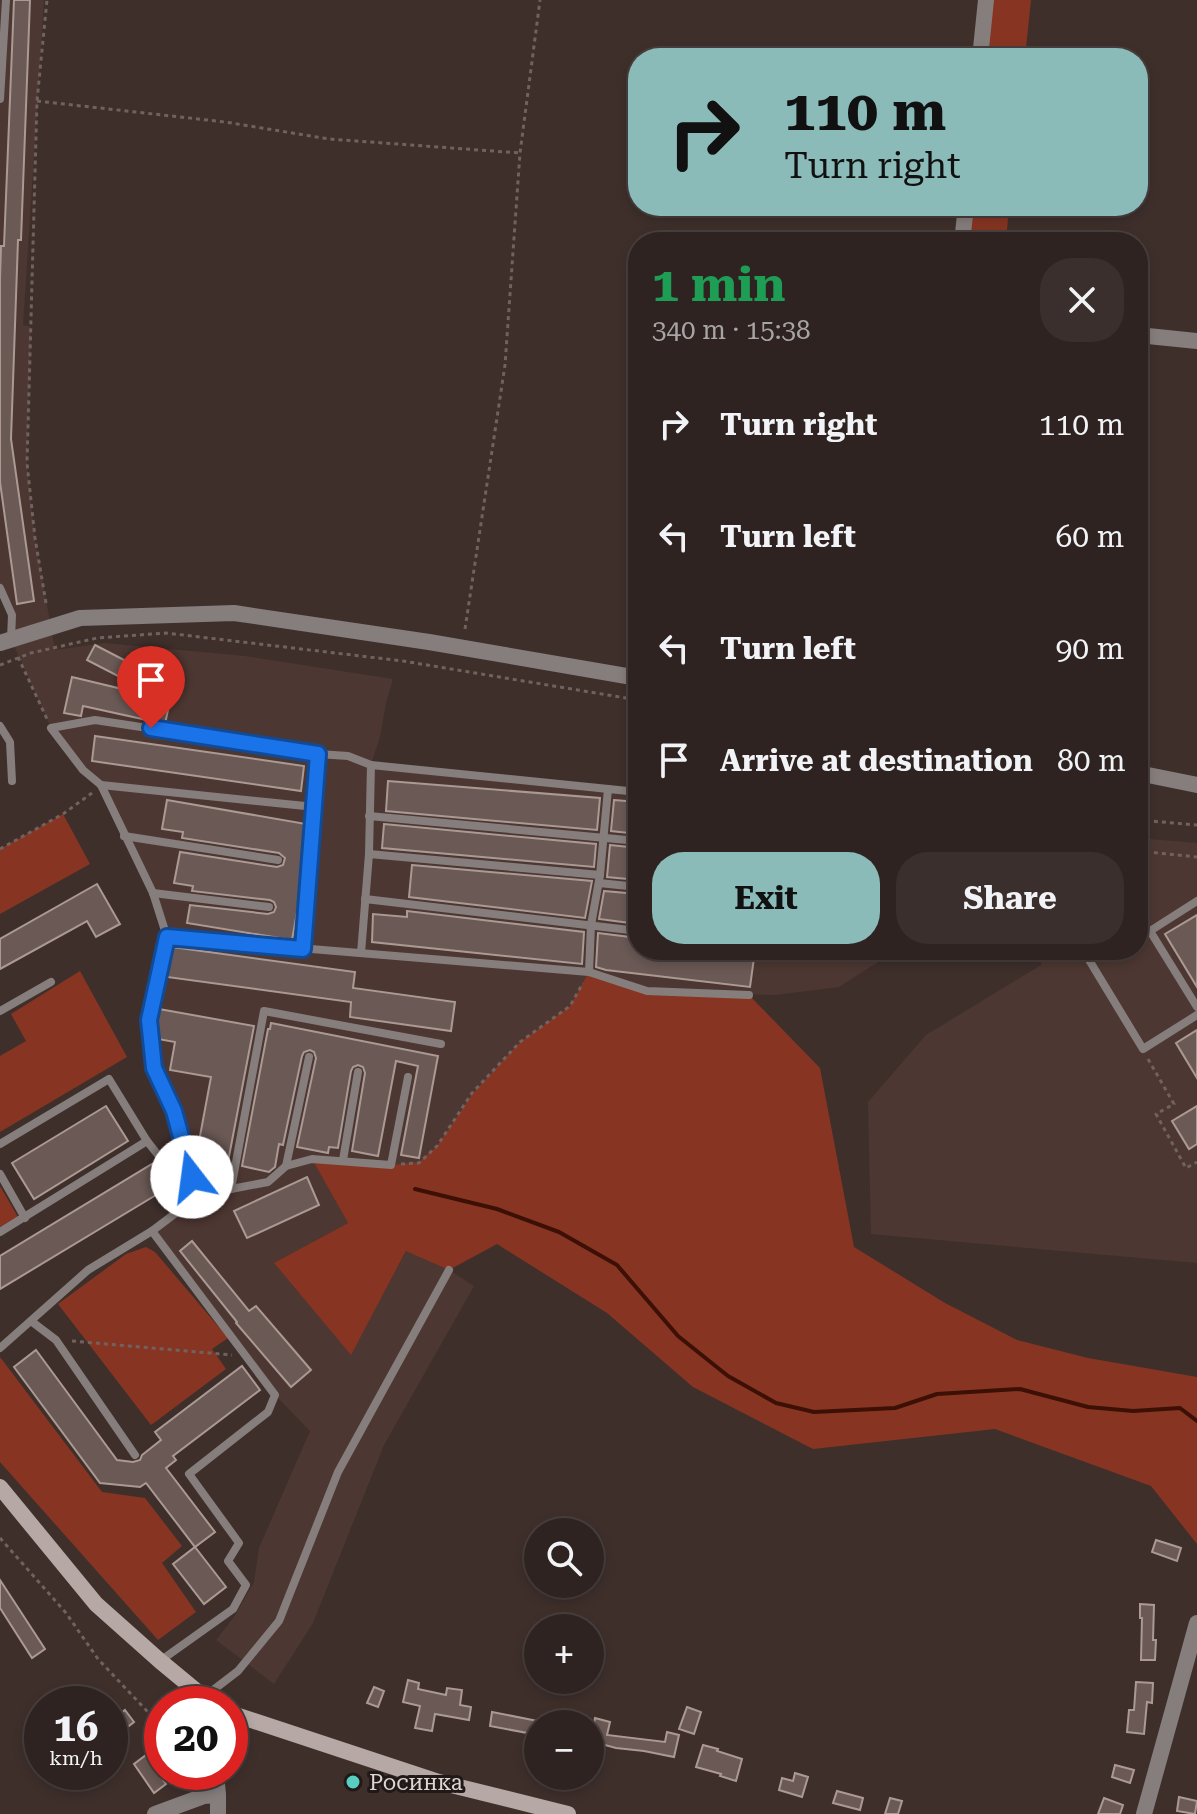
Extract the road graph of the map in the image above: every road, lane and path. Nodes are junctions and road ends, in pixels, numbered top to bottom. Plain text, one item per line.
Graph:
1 (6, 0) edge
2 (47, 0) edge
3 (540, 0) edge
4 (986, 0) edge
5 (981, 48) edge
6 (0, 99) edge
7 (37, 101) junction
8 (520, 153) junction
9 (1148, 336) edge
10 (1197, 341) edge
11 (0, 588) edge
12 (46, 603) dead end
13 (465, 629) dead end
14 (5, 641) edge
15 (19, 658) junction
16 (0, 665) edge
17 (628, 676) edge
18 (628, 698) edge
19 (0, 726) edge
20 (51, 728) junction
21 (318, 754) junction
22 (371, 765) junction
23 (1148, 775) edge
24 (12, 781) dead end
25 (101, 785) junction
26 (1197, 785) edge
27 (608, 789) junction
28 (628, 791) edge
29 (315, 807) junction
30 (369, 816) junction
31 (1148, 821) edge
32 (1197, 825) edge
33 (124, 836) junction
34 (604, 837) junction
35 (628, 840) edge
36 (0, 849) edge
37 (1148, 852) edge
38 (369, 854) junction
39 (1197, 857) edge
40 (278, 860) dead end
41 (599, 879) junction
42 (628, 885) edge
43 (153, 893) junction
44 (365, 899) junction
45 (1197, 901) edge
46 (269, 907) dead end
47 (591, 925) junction
48 (628, 930) edge
49 (167, 937) junction
50 (303, 949) junction
51 (361, 953) junction
52 (1089, 960) edge
53 (589, 972) junction
54 (51, 982) dead end
55 (749, 995) dead end
56 (1197, 1007) edge
57 (0, 1011) edge
58 (1197, 1015) edge
59 (441, 1044) dead end
60 (1143, 1049) junction
61 (309, 1057) dead end
62 (358, 1072) dead end
63 (408, 1077) dead end
64 (147, 1141) junction
65 (0, 1144) edge
66 (343, 1160) junction
67 (1197, 1162) edge
68 (391, 1165) junction
69 (286, 1166) junction
70 (0, 1174) edge
71 (231, 1189) junction
72 (193, 1200) junction
73 (25, 1218) junction
74 (152, 1231) junction
75 (0, 1232) edge
76 (449, 1270) dead end
77 (31, 1321) junction
78 (56, 1340) junction
79 (0, 1348) edge
80 (247, 1357) junction
81 (135, 1455) dead end
82 (0, 1487) edge
83 (0, 1538) edge
84 (1197, 1623) edge
85 (160, 1661) junction
86 (191, 1686) edge
87 (222, 1686) edge
88 (144, 1708) edge
89 (248, 1719) edge
90 (218, 1790) edge
91 (218, 1795) junction
92 (155, 1814) edge
93 (218, 1814) edge
94 (568, 1814) edge
95 (1144, 1814) edge

1 - 6 lane
2 - 7 path
3 - 8 path
4 - 5 street
7 - 8 path
7 - 12 path
8 - 13 path
9 - 10 street
11 - 14 lane
14 - 15 path
14 - 17 street
15 - 16 path
15 - 18 path
15 - 20 path
19 - 24 lane
20 - 21 lane
20 - 25 lane
21 - 22 lane
21 - 29 lane
22 - 27 lane
22 - 30 lane
23 - 26 street
25 - 29 lane
25 - 33 lane
25 - 36 path
27 - 28 lane
27 - 34 lane
29 - 50 lane
30 - 34 lane
30 - 38 lane
31 - 32 path
33 - 40 lane
33 - 43 lane
34 - 35 lane
34 - 41 lane
37 - 39 path
38 - 41 lane
38 - 44 lane
41 - 42 lane
41 - 47 lane
43 - 46 lane
43 - 49 lane
44 - 47 lane
44 - 51 lane
45 - 56 lane
47 - 48 lane
47 - 53 lane
49 - 50 lane
49 - 72 lane
50 - 51 lane
51 - 53 lane
52 - 60 lane
53 - 55 lane
53 - 68 path
54 - 57 lane
58 - 60 lane
59 - 71 lane
60 - 67 path
61 - 69 lane
62 - 66 lane
63 - 68 lane
64 - 65 lane
64 - 72 lane
64 - 73 lane
66 - 68 lane
66 - 69 lane
69 - 71 lane
70 - 73 lane
71 - 72 lane
72 - 74 lane
73 - 75 lane
74 - 77 lane
74 - 80 lane
76 - 87 lane
77 - 78 lane
77 - 79 lane
78 - 80 path
78 - 81 lane
80 - 85 lane
82 - 85 main road
83 - 88 path
84 - 95 street
85 - 86 main road
89 - 94 main road
90 - 91 street
91 - 92 street
91 - 93 street

